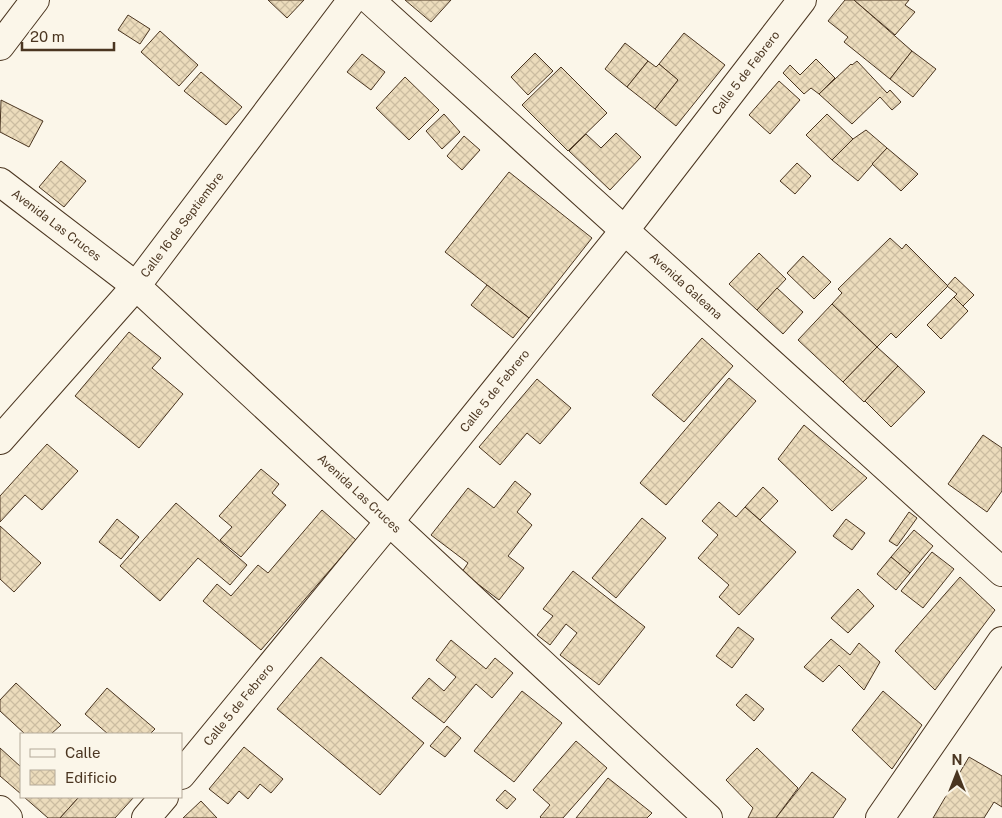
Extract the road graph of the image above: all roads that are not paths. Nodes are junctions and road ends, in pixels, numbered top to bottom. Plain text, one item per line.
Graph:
1 (35, 0) edge
2 (352, 0) edge
3 (370, 0) edge
4 (802, 0) edge
5 (0, 46) edge
6 (0, 182) edge
7 (624, 231) junction
8 (136, 286) junction
9 (0, 440) edge
10 (389, 522) junction
11 (1002, 572) edge
12 (1002, 641) edge
13 (182, 774) edge
14 (163, 798) edge
15 (0, 810) edge
16 (8, 818) edge
17 (146, 818) edge
18 (708, 818) edge
19 (880, 818) edge

1 - 5 street
2 - 8 street, Calle 16 de Septiembre
3 - 7 street, Avenida Galeana
4 - 7 street, Calle 5 de Febrero
6 - 8 street, Avenida Las Cruces
7 - 10 street, Calle 5 de Febrero
7 - 11 street, Avenida Galeana
8 - 9 street, Calle 16 de Septiembre
8 - 10 street, Avenida Las Cruces
10 - 13 street, Calle 5 de Febrero
10 - 18 street, Avenida Las Cruces
12 - 19 street
14 - 17 street
15 - 16 street

